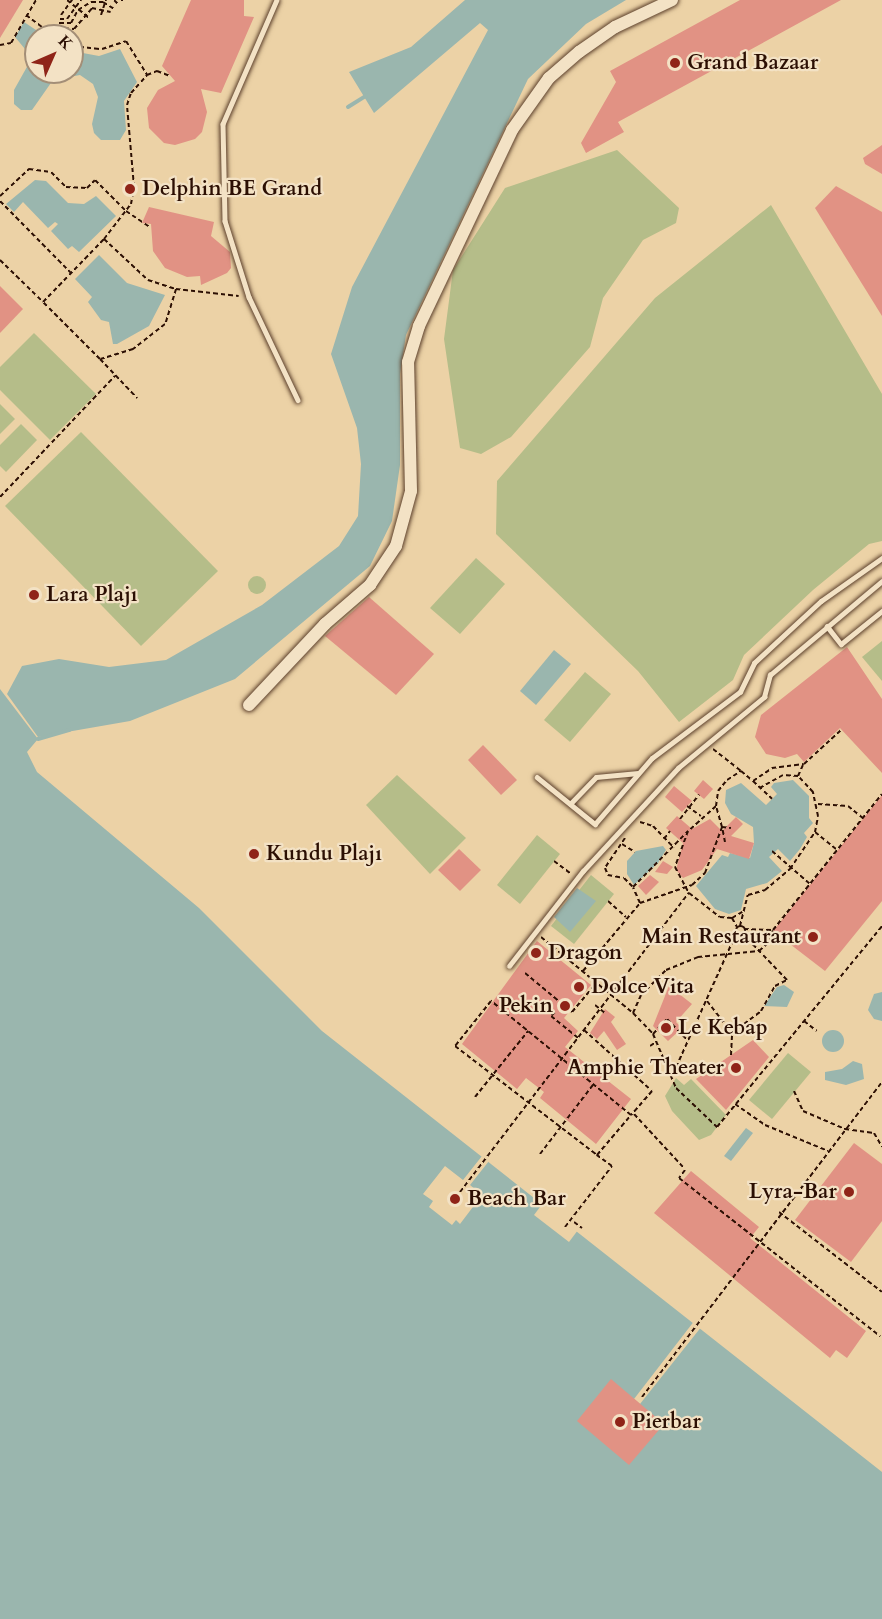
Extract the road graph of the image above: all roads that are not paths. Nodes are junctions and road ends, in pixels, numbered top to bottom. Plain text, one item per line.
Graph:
1 (277, 0) edge
2 (672, 0) edge
3 (298, 400) dead end
4 (882, 558) edge
5 (882, 581) edge
6 (882, 611) edge
7 (827, 626) junction
8 (249, 705) dead end
9 (638, 773) junction
10 (537, 777) dead end
11 (570, 804) junction
12 (509, 966) dead end

1 - 3 lane
2 - 8 street
4 - 9 lane
5 - 7 lane
6 - 7 lane
7 - 12 lane
9 - 11 lane
9 - 11 lane
10 - 11 lane

